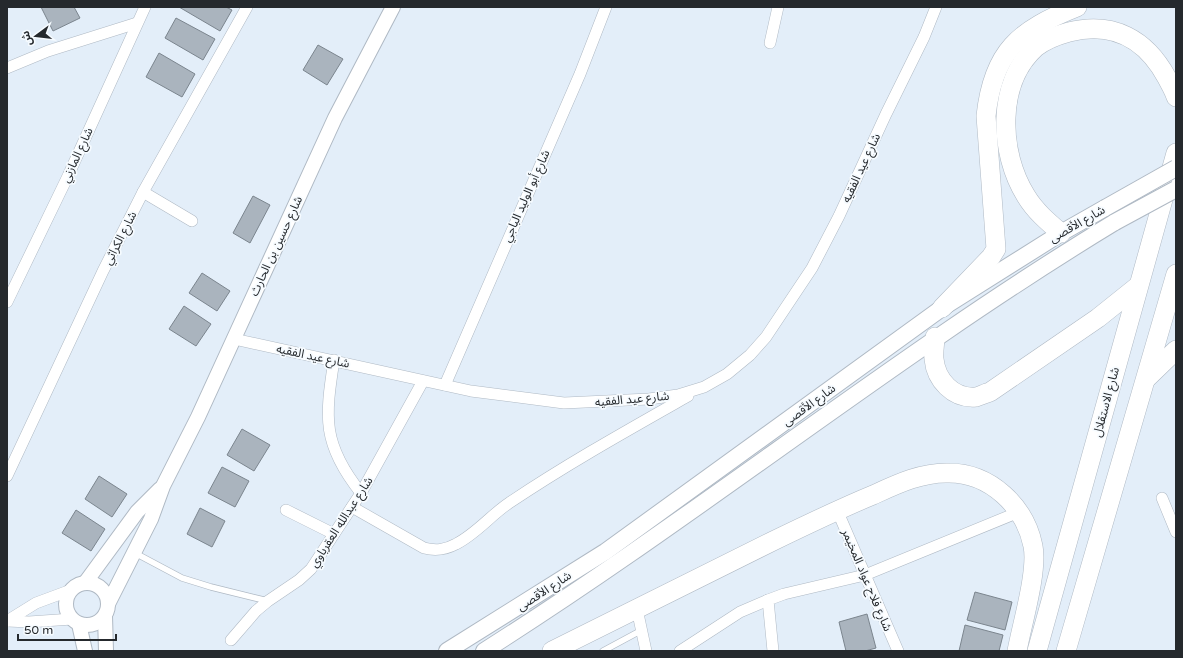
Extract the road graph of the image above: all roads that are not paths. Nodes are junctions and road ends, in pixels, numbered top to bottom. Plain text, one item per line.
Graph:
1 (144, 7) edge
2 (247, 7) edge
3 (393, 7) edge
4 (606, 7) edge
5 (778, 7) edge
6 (936, 7) edge
7 (1077, 7) edge
8 (137, 23) junction
9 (770, 43) dead end
10 (7, 68) edge
11 (1176, 97) edge
12 (1176, 153) edge
13 (1176, 168) edge
14 (1176, 189) edge
15 (143, 192) junction
16 (192, 221) dead end
17 (1062, 233) junction
18 (1176, 274) edge
19 (1138, 286) junction
20 (7, 302) edge
21 (942, 308) junction
22 (935, 337) junction
23 (234, 339) junction
24 (1176, 350) edge
25 (334, 360) junction
26 (1146, 379) junction
27 (422, 381) junction
28 (445, 385) junction
29 (704, 387) junction
30 (7, 476) edge
31 (163, 486) junction
32 (361, 493) junction
33 (1162, 498) dead end
34 (352, 507) junction
35 (286, 510) dead end
36 (837, 510) junction
37 (1019, 512) junction
38 (1176, 532) edge
39 (334, 534) junction
40 (135, 553) junction
41 (865, 575) junction
42 (85, 583) junction
43 (71, 590) junction
44 (268, 600) junction
45 (768, 600) junction
46 (637, 609) junction
47 (107, 610) junction
48 (8, 621) edge
49 (76, 622) junction
50 (642, 630) junction
51 (231, 640) dead end
52 (85, 651) edge
53 (106, 651) edge
54 (447, 651) edge
55 (484, 651) edge
56 (552, 651) edge
57 (603, 651) edge
58 (646, 651) edge
59 (680, 651) edge
60 (773, 651) edge
61 (898, 651) edge
62 (1017, 651) edge
63 (1036, 651) edge
64 (1066, 651) edge

1 - 8 street, شارع المازني
2 - 15 street, شارع الكراثي
3 - 23 street, شارع حسين بن الحارث
4 - 28 street, شارع أبو الوليد الباجي
5 - 9 street
6 - 29 street, شارع عيد الفقيه
7 - 21 highway
8 - 10 street
8 - 20 street, شارع المازني
11 - 17 highway
12 - 19 highway, شارع الاستقلال
13 - 17 main road, شارع الأقصى, bridge
14 - 22 main road, شارع الأقصى, bridge
15 - 16 street
15 - 30 street, شارع الكراثي
17 - 21 main road, شارع الأقصى
18 - 26 highway
19 - 22 highway
19 - 63 highway, شارع الاستقلال
21 - 54 main road, شارع الأقصى
22 - 55 main road, شارع الأقصى
23 - 25 street, شارع عيد الفقيه
23 - 31 street, شارع حسين بن الحارث
24 - 26 highway
25 - 27 street, شارع عيد الفقيه
25 - 32 street
26 - 64 highway
27 - 28 street, شارع عيد الفقيه
27 - 32 street, شارع عبدالله العقرباوي
28 - 29 street, شارع عيد الفقيه
29 - 34 street
31 - 40 street, شارع حسين بن الحارث
31 - 42 street, شارع حسين بن الحارث
32 - 34 street, شارع عبدالله العقرباوي
33 - 38 street
34 - 39 street, شارع عبدالله العقرباوي
35 - 39 street
36 - 37 highway
36 - 41 street, شارع فلاح عواد المخيمر
36 - 46 highway
37 - 41 street
37 - 62 highway
39 - 44 street, شارع عبدالله العقرباوي
40 - 44 lane
40 - 47 street, شارع حسين بن الحارث
41 - 45 street
41 - 61 street, شارع فلاح عواد المخيمر
42 - 43 street
42 - 47 street
43 - 48 street
43 - 49 street
44 - 51 street, شارع عبدالله العقرباوي
45 - 59 street
45 - 60 street
46 - 50 street
46 - 56 highway
47 - 49 street
47 - 53 street, شارع حسين بن الحارث
48 - 49 street
49 - 52 street
50 - 57 lane
50 - 58 street

